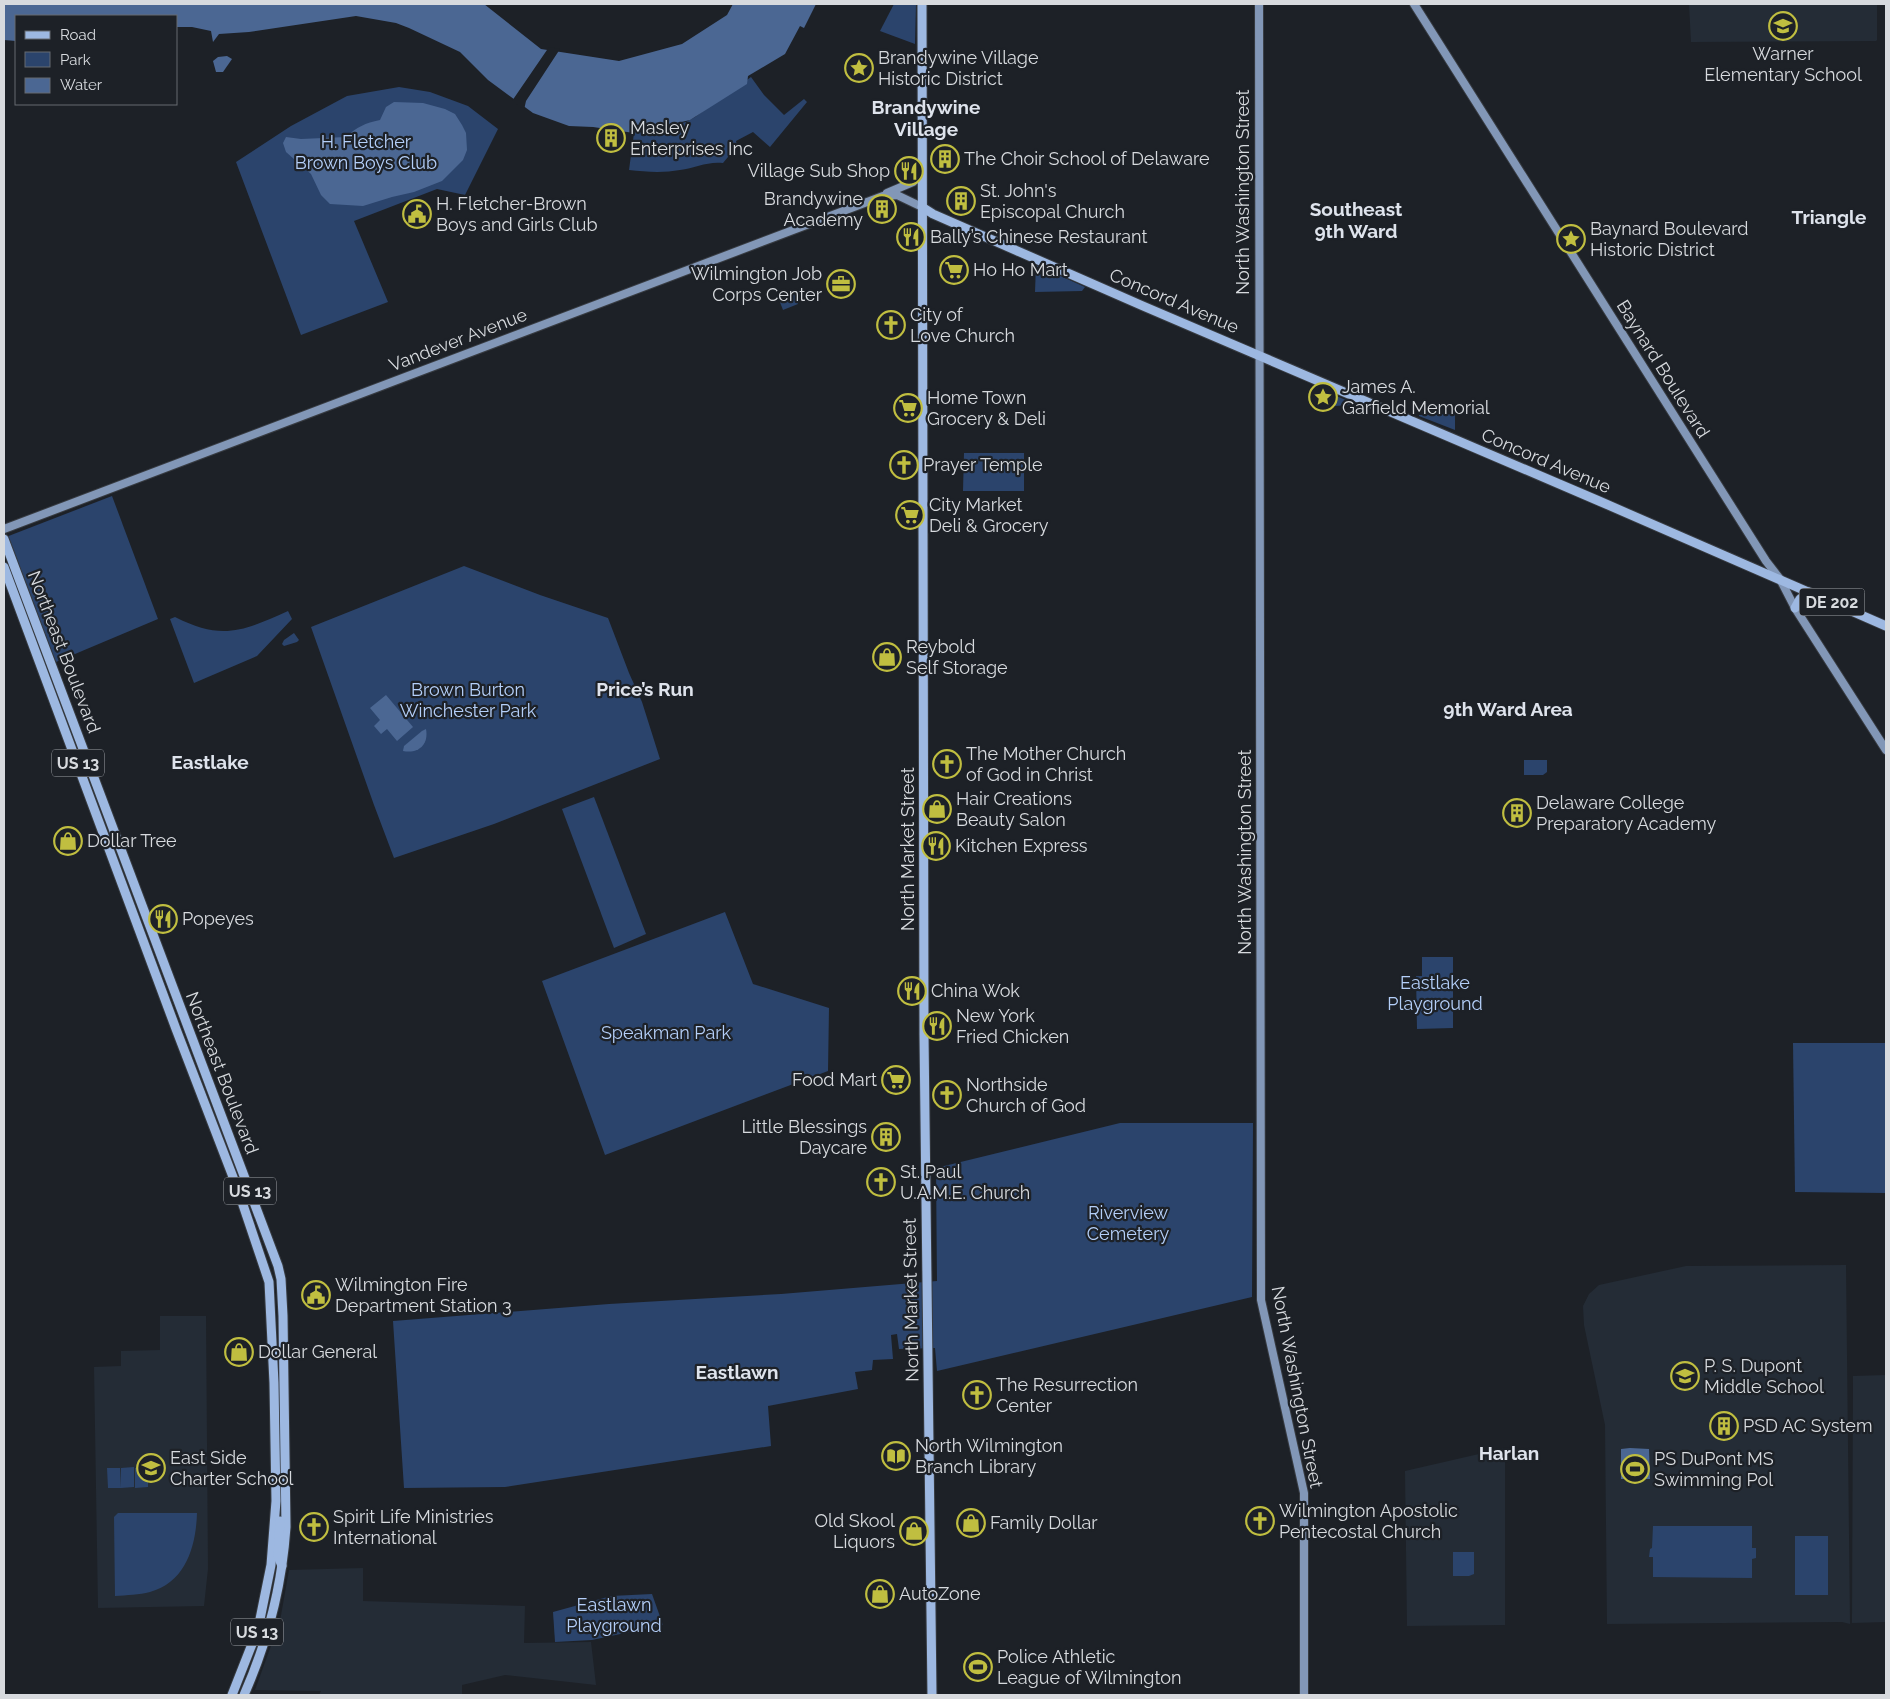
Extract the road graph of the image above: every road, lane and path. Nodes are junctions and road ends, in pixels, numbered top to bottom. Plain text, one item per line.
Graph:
1 (922, 4) edge
2 (1258, 4) edge
3 (1414, 4) edge
4 (922, 174) junction
5 (883, 196) junction
6 (922, 207) junction
7 (1258, 355) junction
8 (4, 529) edge
9 (4, 539) edge
10 (4, 568) edge
11 (1780, 580) junction
12 (1809, 592) junction
13 (1796, 608) junction
14 (20, 610) junction
15 (1885, 625) edge
16 (52, 663) junction
17 (68, 737) junction
18 (1886, 750) edge
19 (100, 792) junction
20 (183, 1048) junction
21 (217, 1104) junction
22 (276, 1501) junction
23 (282, 1566) junction
24 (232, 1695) edge
25 (244, 1695) edge
26 (932, 1695) edge
27 (1304, 1695) edge

1 - 4 main road, North Market Street
2 - 7 main road, North Washington Street
3 - 11 main road, Baynard Boulevard
4 - 5 main road
4 - 6 main road, North Market Street
5 - 6 main road, Vandever Avenue
5 - 8 main road, Vandever Avenue
6 - 7 main road, Concord Avenue / DE 202
6 - 26 main road, North Market Street
7 - 11 main road, Concord Avenue / DE 202
7 - 27 main road, North Washington Street
9 - 16 main road, Northeast Boulevard / US 13
10 - 14 main road, Northeast Boulevard / US 13
11 - 12 main road, Concord Avenue / DE 202
11 - 13 main road, Baynard Boulevard
12 - 13 main road
12 - 15 main road, Concord Avenue / DE 202
13 - 18 main road, Baynard Boulevard
14 - 16 main road
14 - 17 main road, Northeast Boulevard / US 13
16 - 19 main road, Northeast Boulevard / US 13
17 - 19 main road
17 - 20 main road, Northeast Boulevard / US 13
19 - 21 main road, Northeast Boulevard / US 13
20 - 21 main road
20 - 22 main road, Northeast Boulevard / US 13
21 - 23 main road, Northeast Boulevard / US 13
22 - 23 main road
22 - 24 main road, US 13
23 - 25 main road, Northeast Boulevard / US 13

